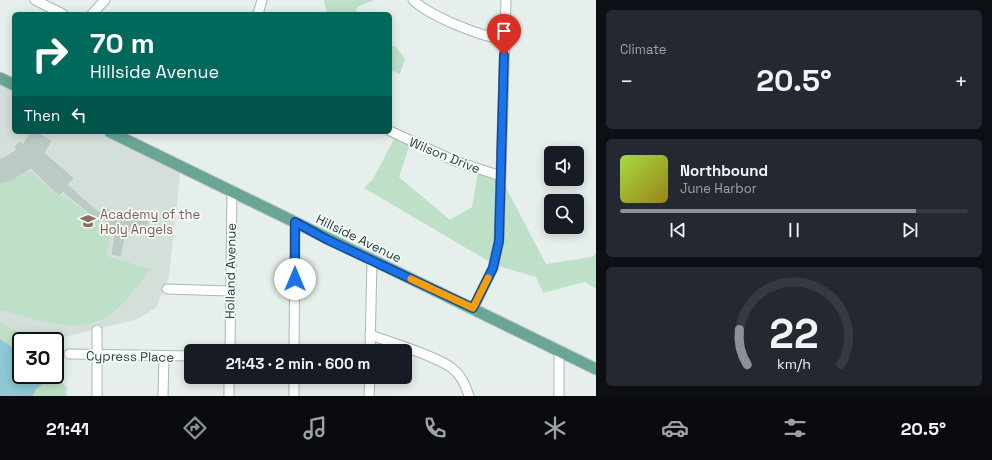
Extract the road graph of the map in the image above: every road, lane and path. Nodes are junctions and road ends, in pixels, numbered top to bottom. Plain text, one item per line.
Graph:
1 (35, 0) edge
2 (105, 0) edge
3 (262, 0) edge
4 (412, 0) edge
5 (506, 0) edge
6 (60, 12) edge
7 (94, 12) edge
8 (259, 12) edge
9 (505, 40) junction
10 (0, 78) edge
11 (12, 84) edge
12 (392, 132) edge
13 (114, 134) edge
14 (501, 176) junction
15 (232, 190) junction
16 (295, 222) junction
17 (372, 260) junction
18 (167, 289) dead end
19 (230, 291) junction
20 (473, 308) junction
21 (97, 330) dead end
22 (370, 334) junction
23 (230, 344) edge
24 (294, 344) edge
25 (370, 344) edge
26 (560, 351) junction
27 (69, 354) dead end
28 (97, 356) junction
29 (164, 356) junction
30 (184, 356) edge
31 (596, 369) edge
32 (229, 384) edge
33 (294, 384) edge
34 (370, 384) edge
35 (97, 396) edge
36 (163, 396) edge
37 (229, 396) edge
38 (294, 396) edge
39 (369, 396) edge
40 (469, 396) edge
41 (559, 396) edge

1 - 6 street
2 - 7 street
3 - 8 street
4 - 9 street
5 - 9 street
9 - 14 street
10 - 11 main road
12 - 14 street, Wilson Drive
13 - 15 main road, Hillside Avenue
14 - 20 street
15 - 16 main road, Hillside Avenue
15 - 19 street, Holland Avenue
16 - 17 main road, Hillside Avenue
16 - 24 street
17 - 20 main road, Hillside Avenue
17 - 22 street
18 - 19 street
19 - 23 street, Holland Avenue
20 - 26 main road, Hillside Avenue
21 - 28 street
22 - 25 street
22 - 40 street
26 - 31 main road, Hillside Avenue
26 - 41 street
27 - 28 street, Cypress Place
28 - 29 street, Cypress Place
28 - 35 street
29 - 30 street, Cypress Place
29 - 36 street
32 - 37 street
33 - 38 street
34 - 39 street

